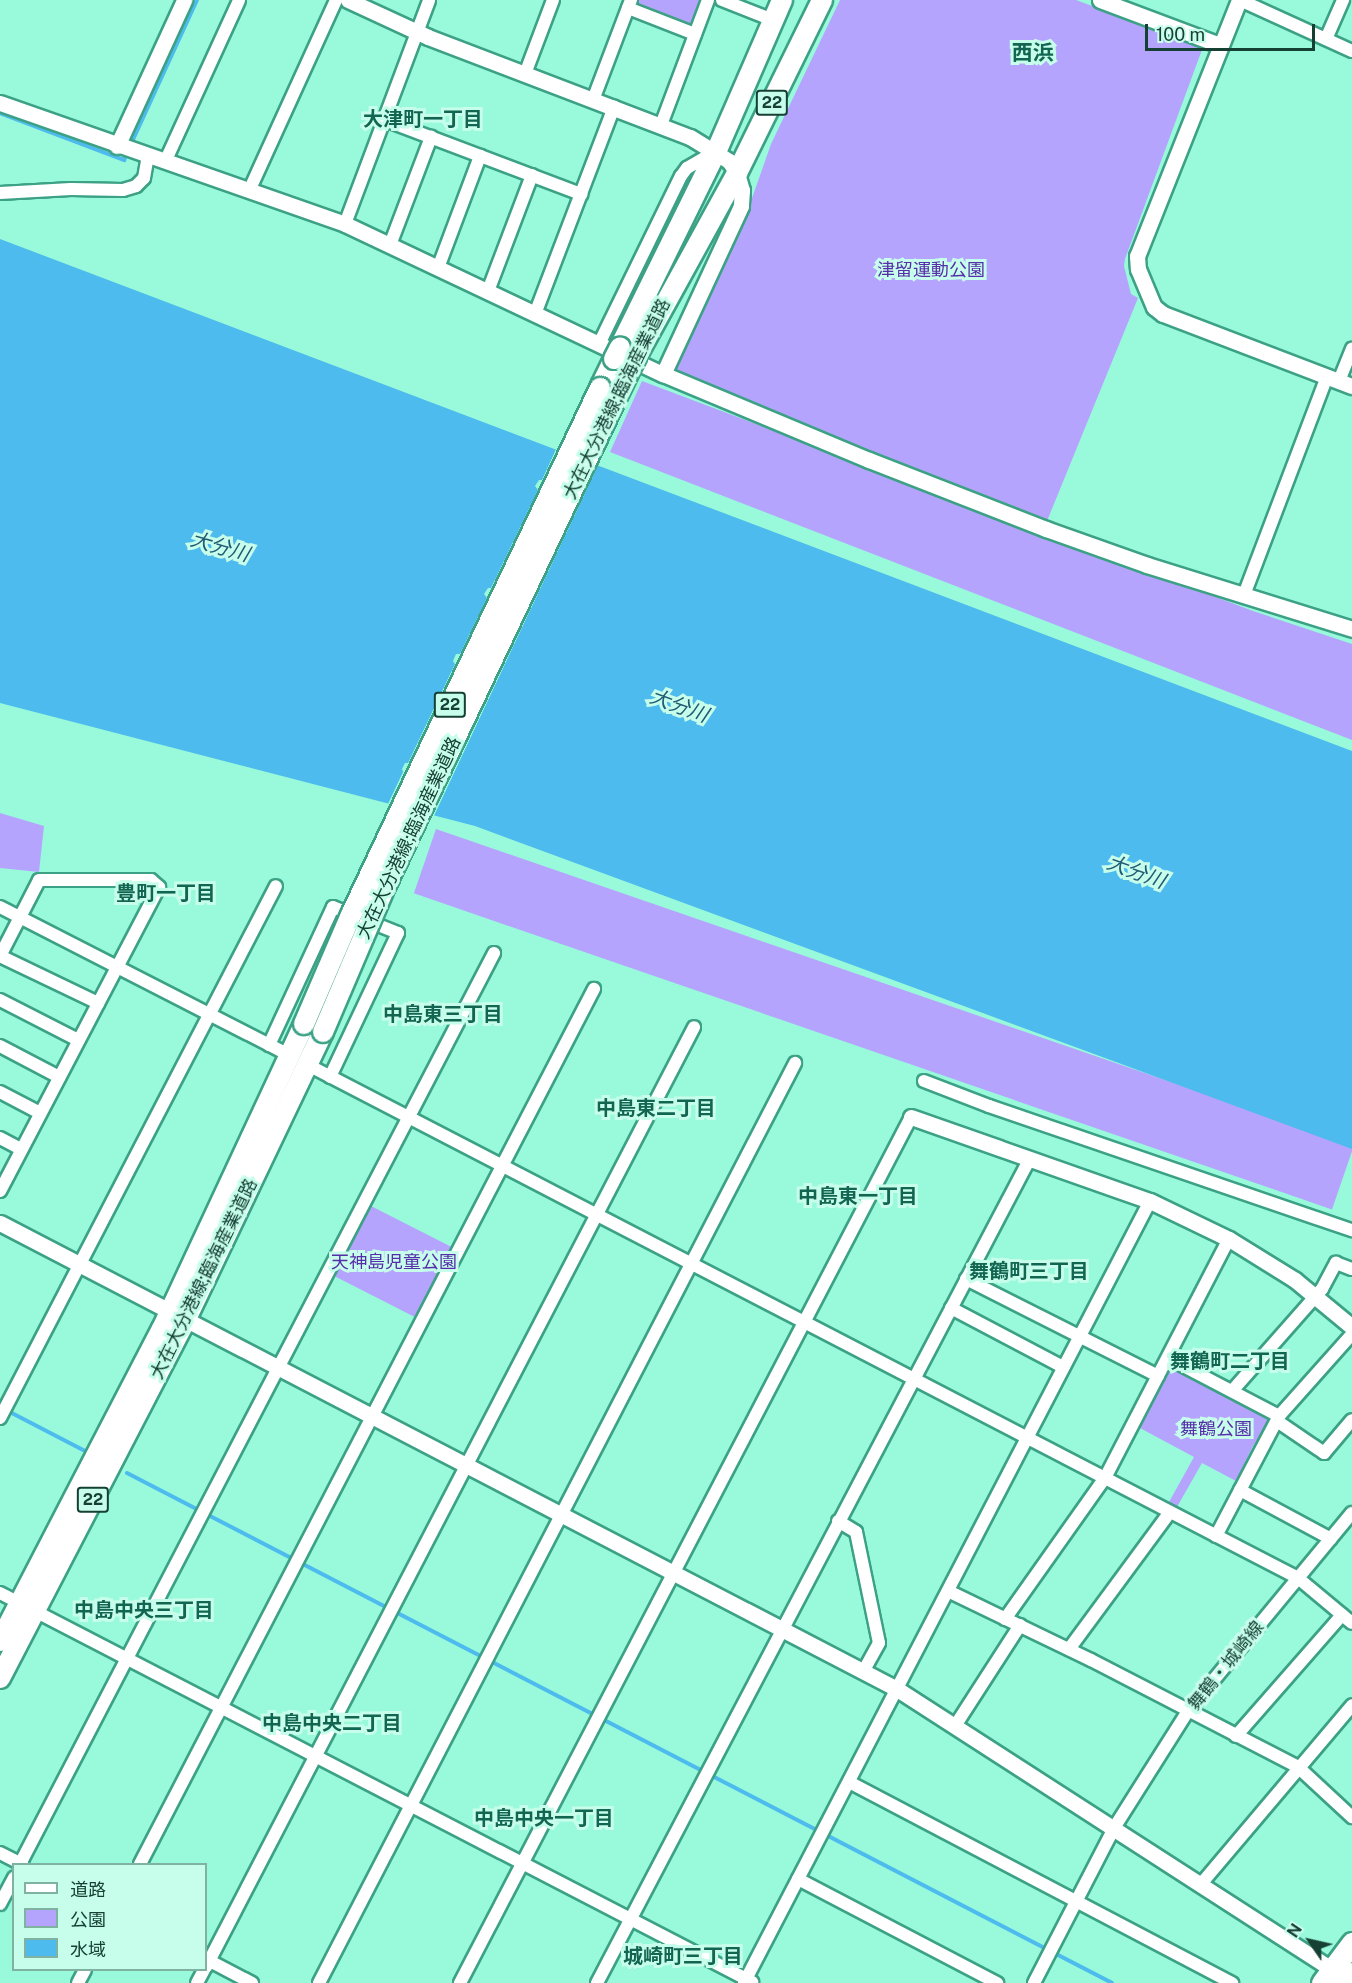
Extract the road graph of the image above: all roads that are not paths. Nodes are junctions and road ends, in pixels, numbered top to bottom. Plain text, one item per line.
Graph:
1 (184, 0) edge
2 (239, 0) edge
3 (336, 0) edge
4 (348, 0) edge
5 (429, 0) edge
6 (553, 0) edge
7 (708, 0) edge
8 (722, 0) edge
9 (782, 0) edge
10 (822, 0) edge
11 (1100, 0) edge
12 (1239, 0) edge
13 (1343, 0) edge
14 (630, 4) edge
15 (773, 20) junction
16 (418, 33) junction
17 (695, 34) junction
18 (1326, 39) junction
19 (1220, 45) junction
20 (1352, 51) edge
21 (525, 74) junction
22 (593, 100) junction
23 (0, 103) edge
24 (614, 107) junction
25 (385, 120) junction
26 (661, 126) junction
27 (430, 137) junction
28 (130, 150) junction
29 (716, 152) junction
30 (480, 156) junction
31 (165, 162) junction
32 (737, 173) junction
33 (532, 175) junction
34 (249, 191) junction
35 (0, 193) edge
36 (581, 194) junction
37 (345, 224) junction
38 (390, 245) junction
39 (438, 268) junction
40 (488, 291) junction
41 (535, 314) junction
42 (599, 344) junction
43 (1352, 348) edge
44 (626, 357) junction
45 (663, 374) junction
46 (1339, 381) edge
47 (608, 392) junction
48 (1244, 595) junction
49 (1352, 629) edge
50 (276, 886) dead end
51 (0, 907) edge
52 (20, 917) junction
53 (494, 953) dead end
54 (0, 956) edge
55 (117, 966) junction
56 (594, 989) dead end
57 (0, 1000) edge
58 (98, 1003) junction
59 (210, 1014) junction
60 (694, 1027) dead end
61 (78, 1041) junction
62 (270, 1045) junction
63 (0, 1046) edge
64 (290, 1055) junction
65 (795, 1063) dead end
66 (308, 1065) junction
67 (59, 1077) junction
68 (330, 1077) junction
69 (924, 1081) dead end
70 (0, 1092) edge
71 (40, 1113) junction
72 (911, 1117) joint
73 (408, 1118) junction
74 (0, 1138) edge
75 (21, 1149) junction
76 (1029, 1160) junction
77 (502, 1167) junction
78 (1, 1186) edge
79 (1150, 1201) junction
80 (596, 1215) junction
81 (0, 1223) edge
82 (1352, 1230) edge
83 (1229, 1239) junction
84 (80, 1264) junction
85 (691, 1264) junction
86 (1352, 1269) edge
87 (966, 1279) junction
88 (1316, 1296) junction
89 (951, 1308) junction
90 (178, 1316) junction
91 (804, 1323) junction
92 (1352, 1327) edge
93 (1352, 1334) edge
94 (1079, 1336) junction
95 (1168, 1358) junction
96 (1064, 1367) junction
97 (278, 1369) junction
98 (1158, 1376) junction
99 (913, 1379) junction
100 (1232, 1391) junction
101 (3, 1412) edge
102 (372, 1418) junction
103 (1278, 1418) junction
104 (1352, 1420) edge
105 (1027, 1438) junction
106 (466, 1466) junction
107 (1105, 1478) junction
108 (1240, 1490) junction
109 (1170, 1512) junction
110 (1352, 1513) edge
111 (561, 1515) junction
112 (838, 1521) junction
113 (1216, 1536) junction
114 (1331, 1539) junction
115 (673, 1574) junction
116 (1298, 1578) junction
117 (948, 1591) junction
118 (0, 1593) edge
119 (27, 1607) junction
120 (1348, 1618) edge
121 (1005, 1619) junction
122 (1020, 1626) junction
123 (781, 1629) junction
124 (0, 1641) edge
125 (1069, 1649) junction
126 (127, 1659) junction
127 (863, 1672) junction
128 (0, 1678) edge
129 (897, 1689) junction
130 (1352, 1705) edge
131 (221, 1707) junction
132 (1188, 1711) junction
133 (955, 1726) junction
134 (1236, 1736) junction
135 (315, 1756) junction
136 (1298, 1767) junction
137 (849, 1782) junction
138 (411, 1806) junction
139 (1351, 1814) edge
140 (1114, 1828) junction
141 (0, 1853) edge
142 (19, 1863) edge
143 (22, 1863) edge
144 (141, 1863) edge
145 (522, 1863) junction
146 (798, 1879) junction
147 (12, 1882) edge
148 (1201, 1884) junction
149 (1076, 1902) junction
150 (0, 1904) edge
151 (630, 1919) junction
152 (1352, 1943) edge
153 (207, 1962) edge
154 (207, 1964) edge
155 (1341, 1978) edge
156 (748, 1982) edge
157 (252, 1983) edge
158 (319, 1983) edge
159 (460, 1983) edge
160 (597, 1983) edge
161 (997, 1983) edge
162 (1034, 1983) edge
163 (1232, 1983) edge

1 - 28 street
2 - 31 street
3 - 34 street
4 - 16 street
5 - 16 street
6 - 21 street
7 - 17 street
8 - 15 street
9 - 15 main road, 大在大分港線;臨海産業道路 / 22
10 - 32 main road, 大在大分港線;臨海産業道路 / 22
11 - 19 street
12 - 18 street
12 - 19 street
13 - 18 street
14 - 17 street
14 - 22 street
15 - 29 main road, 大在大分港線;臨海産業道路 / 22
16 - 21 street
16 - 25 street
17 - 26 street
18 - 20 street
19 - 46 street
21 - 22 street
22 - 24 street
23 - 28 street
24 - 26 street
24 - 36 street
25 - 27 street
25 - 37 street
26 - 29 street
27 - 30 street
27 - 38 street
28 - 31 street
28 - 35 street
29 - 32 street
29 - 42 street
29 - 44 main road, 大在大分港線;臨海産業道路 / 22
30 - 33 street
30 - 39 street
31 - 34 street
32 - 44 main road, 大在大分港線;臨海産業道路 / 22
32 - 45 street
33 - 36 street
33 - 40 street
34 - 37 street
36 - 41 street
37 - 38 street
38 - 39 street
39 - 40 street
40 - 41 street
41 - 42 street
42 - 45 street
43 - 46 street
44 - 47 main road, 大在大分港線;臨海産業道路 / 22
45 - 48 street
46 - 48 street
47 - 64 main road, 大在大分港線;臨海産業道路 / 22, bridge
47 - 66 main road, 大在大分港線;臨海産業道路 / 22, bridge
48 - 49 street
50 - 59 street
51 - 52 street
52 - 54 street
52 - 55 street
52 - 55 street
53 - 73 street
54 - 58 street
55 - 58 street
55 - 59 street
56 - 77 street
57 - 61 street
58 - 61 street
59 - 62 street
59 - 84 street
60 - 80 street
61 - 67 street
62 - 64 street
62 - 68 street
63 - 67 street
64 - 90 main road, 大在大分港線;臨海産業道路 / 22
65 - 85 street
66 - 68 street
66 - 90 main road, 大在大分港線;臨海産業道路 / 22
67 - 71 street
68 - 73 street
69 - 82 street
70 - 71 street
71 - 75 street
72 - 76 street
72 - 91 street
73 - 77 street
73 - 97 street
74 - 75 street
75 - 78 street
76 - 79 street
76 - 87 street
77 - 80 street
77 - 102 street
79 - 83 street
79 - 94 street
80 - 85 street
80 - 106 street
81 - 84 street
83 - 88 street
83 - 95 street
84 - 90 street
84 - 101 street
85 - 91 street
85 - 111 street
86 - 88 street
87 - 89 street
87 - 94 street
88 - 92 street
88 - 100 street
89 - 96 street
89 - 99 street
90 - 97 street
90 - 119 main road, 大在大分港線;臨海産業道路 / 22
91 - 99 street
91 - 115 street
93 - 103 street
94 - 96 street
94 - 98 street
95 - 98 street
95 - 100 street
96 - 105 street
97 - 102 street
97 - 126 street
98 - 107 street
99 - 105 street
99 - 112 street
100 - 103 street
102 - 106 street
102 - 131 street
103 - 104 street
103 - 108 street
105 - 107 street
105 - 117 street
106 - 111 street
106 - 135 street
107 - 109 street
107 - 121 street
108 - 113 street
108 - 114 street
109 - 113 street
109 - 125 street
110 - 114 street, 舞鶴・城崎線
111 - 115 street
111 - 138 street
112 - 123 street
112 - 127 street
113 - 116 street
114 - 116 street, 舞鶴・城崎線
115 - 123 street
115 - 145 street
116 - 120 street
116 - 132 street, 舞鶴・城崎線
117 - 121 street
117 - 129 street
118 - 119 street
119 - 124 main road, 大在大分港線;臨海産業道路 / 22
119 - 126 street
119 - 128 main road, 大在大分港線;臨海産業道路 / 22
120 - 134 street
121 - 122 street
122 - 125 street
122 - 133 street
123 - 127 street
123 - 151 street
125 - 132 street
126 - 131 street
126 - 143 street
127 - 129 street
129 - 133 street
129 - 137 street
130 - 136 street
131 - 135 street
131 - 144 street
132 - 134 street
132 - 140 street, 舞鶴・城崎線
133 - 140 street
134 - 136 street
135 - 138 street
135 - 153 street
136 - 139 street
136 - 148 street
137 - 146 street
137 - 149 street
138 - 145 street
138 - 158 street
140 - 148 street
140 - 149 street, 舞鶴・城崎線
141 - 142 street
145 - 151 street
145 - 159 street
146 - 156 street
146 - 161 street
147 - 150 street
148 - 155 street
149 - 162 street, 舞鶴・城崎線
149 - 163 street
151 - 156 street
151 - 160 street
152 - 155 highway
154 - 157 street

